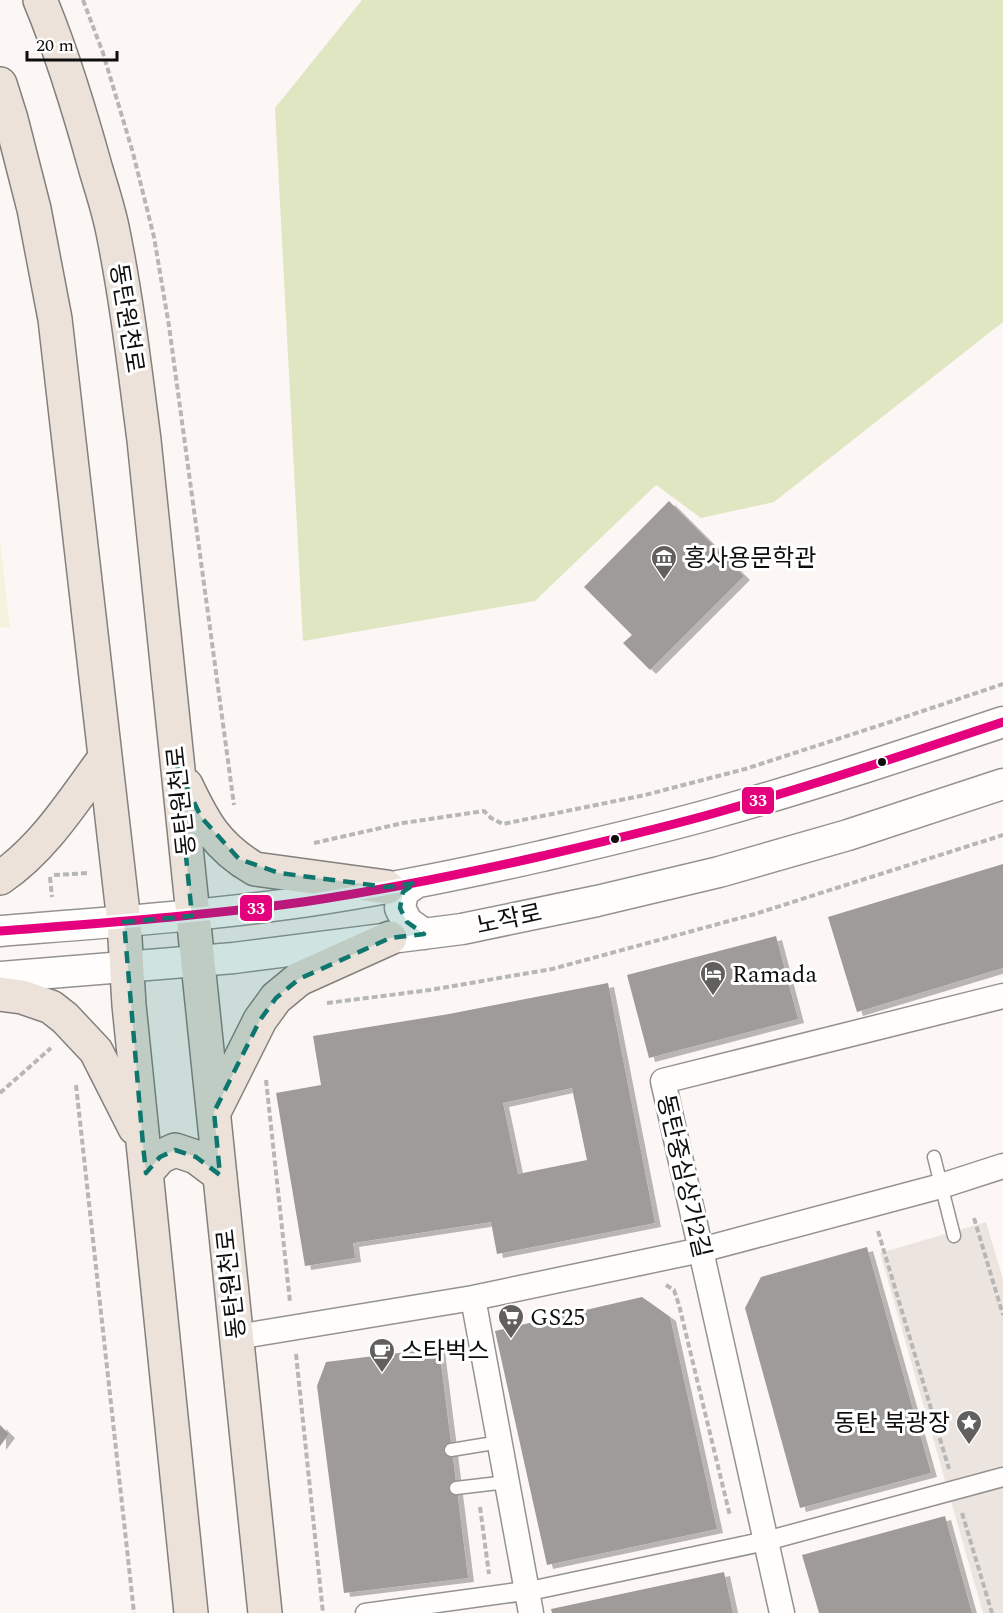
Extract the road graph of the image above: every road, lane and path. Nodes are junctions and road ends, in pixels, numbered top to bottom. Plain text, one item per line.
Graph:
1 (40, 0) edge
2 (83, 0) edge
3 (0, 84) edge
4 (1003, 684) edge
5 (1003, 722) edge
6 (104, 759) junction
7 (177, 766) junction
8 (1003, 784) edge
9 (236, 814) dead end
10 (1003, 835) edge
11 (313, 844) dead end
12 (0, 878) edge
13 (402, 885) junction
14 (192, 916) junction
15 (123, 922) junction
16 (0, 931) edge
17 (424, 934) junction
18 (390, 938) junction
19 (198, 961) junction
20 (126, 967) junction
21 (0, 977) edge
22 (0, 994) edge
23 (1003, 996) edge
24 (324, 1003) dead end
25 (52, 1048) dead end
26 (75, 1079) dead end
27 (266, 1080) dead end
28 (0, 1093) edge
29 (214, 1112) junction
30 (934, 1156) dead end
31 (145, 1159) junction
32 (1003, 1166) edge
33 (220, 1175) junction
34 (941, 1186) junction
35 (974, 1218) dead end
36 (875, 1222) dead end
37 (954, 1236) dead end
38 (701, 1250) junction
39 (665, 1284) dead end
40 (473, 1298) junction
41 (1003, 1315) edge
42 (292, 1327) junction
43 (237, 1337) junction
44 (500, 1442) junction
45 (452, 1450) dead end
46 (1003, 1477) edge
47 (507, 1482) junction
48 (477, 1485) junction
49 (456, 1488) dead end
50 (955, 1490) junction
51 (765, 1541) junction
52 (737, 1547) junction
53 (492, 1597) junction
54 (530, 1602) edge
55 (134, 1613) edge
56 (191, 1613) edge
57 (265, 1613) edge
58 (323, 1613) edge
59 (365, 1613) edge
60 (782, 1613) edge
61 (992, 1613) edge

1 - 7 main road, 동탄원천로
2 - 9 path
3 - 6 main road
4 - 11 path
5 - 13 street
6 - 12 main road
6 - 15 main road
7 - 13 main road
7 - 14 main road, 동탄원천로
8 - 17 street, 노작로
10 - 24 path
13 - 14 street
13 - 17 street
14 - 15 street
14 - 19 main road, 동탄원천로
15 - 16 street
15 - 20 main road
17 - 18 street, 노작로
18 - 19 street, 노작로
18 - 29 main road
19 - 20 street, 노작로
19 - 29 main road, 동탄원천로
20 - 21 street, 노작로
20 - 31 main road
22 - 31 main road
23 - 38 street, 동탄중심상가2길
25 - 28 path
26 - 55 path
27 - 42 path
29 - 33 main road, 동탄원천로
30 - 34 lane
31 - 33 main road
31 - 56 main road
32 - 34 street
33 - 43 main road, 동탄원천로
34 - 37 lane
34 - 38 street
35 - 41 path
36 - 50 path
38 - 40 street
38 - 51 street, 동탄중심상가2길
39 - 52 path
40 - 42 street
40 - 44 street
42 - 43 street
42 - 58 path
43 - 57 main road, 동탄원천로
44 - 45 lane
44 - 47 street
46 - 50 street
47 - 48 lane
47 - 54 street
48 - 49 lane
48 - 53 path
50 - 51 street
50 - 61 path
51 - 52 street
51 - 60 street, 동탄중심상가2길
52 - 54 street
53 - 54 street
53 - 59 street

